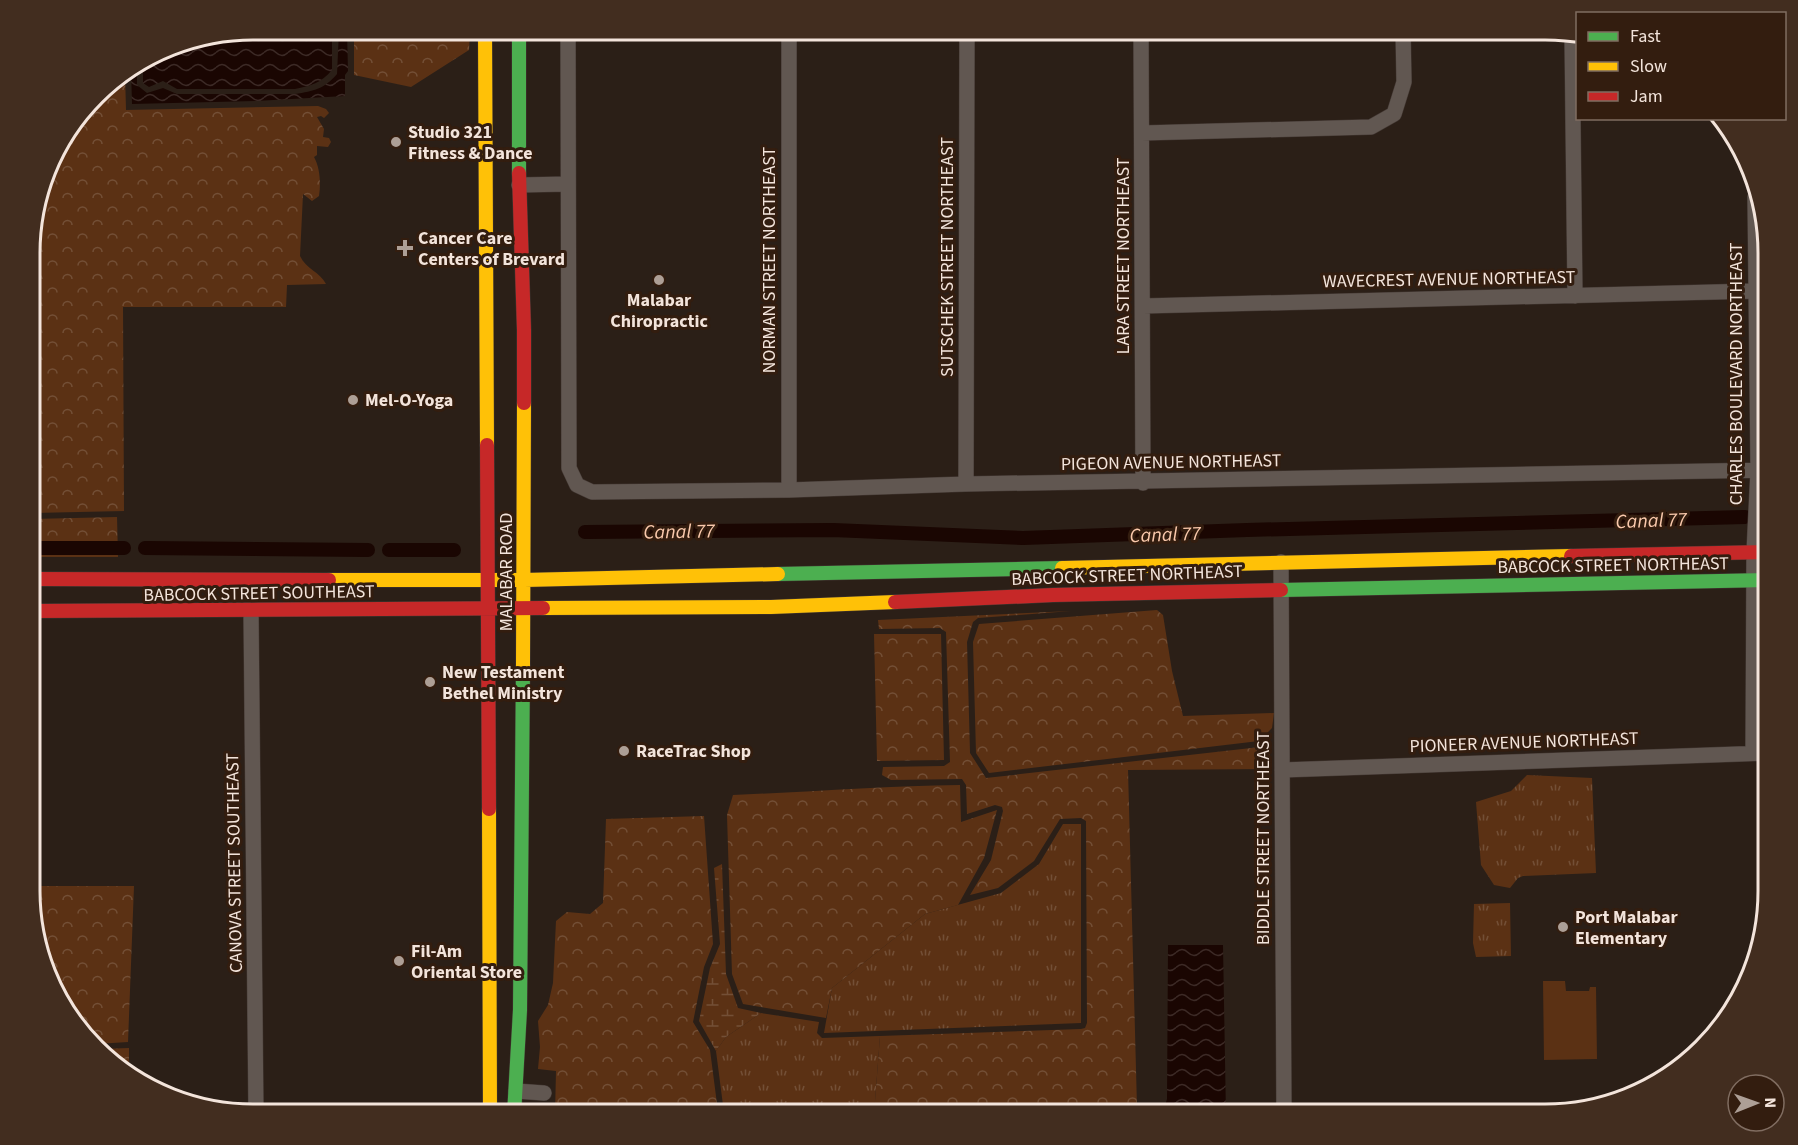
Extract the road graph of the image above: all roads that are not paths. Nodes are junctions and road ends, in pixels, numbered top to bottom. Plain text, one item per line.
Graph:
1 (485, 40) edge
2 (519, 40) edge
3 (568, 40) edge
4 (789, 40) edge
5 (967, 40) edge
6 (1141, 40) edge
7 (1403, 40) edge
8 (1572, 42) edge
9 (486, 130) junction
10 (1142, 133) junction
11 (519, 184) junction
12 (568, 184) junction
13 (1755, 221) edge
14 (1755, 291) junction
15 (1575, 296) junction
16 (1143, 306) junction
17 (1757, 339) edge
18 (1757, 470) edge
19 (1143, 483) junction
20 (966, 484) junction
21 (789, 490) junction
22 (1757, 552) edge
23 (1281, 561) junction
24 (1002, 570) junction
25 (40, 579) edge
26 (524, 580) junction
27 (1758, 580) edge
28 (487, 581) junction
29 (1281, 589) junction
30 (965, 599) junction
31 (487, 609) junction
32 (524, 609) junction
33 (40, 611) edge
34 (251, 611) junction
35 (1758, 753) edge
36 (1282, 770) junction
37 (490, 985) junction
38 (516, 1091) junction
39 (544, 1093) dead end
40 (256, 1104) edge
41 (490, 1104) edge
42 (515, 1104) edge
43 (1284, 1104) edge

1 - 9 main road, MALABAR ROAD
2 - 11 main road, MALABAR ROAD
3 - 12 street
4 - 21 street, NORMAN STREET NORTHEAST
5 - 20 street, SUTSCHEK STREET NORTHEAST
6 - 10 street, LARA STREET NORTHEAST
7 - 10 street
8 - 15 street
9 - 11 main road
9 - 28 main road, MALABAR ROAD
10 - 16 street, LARA STREET NORTHEAST
11 - 12 street
11 - 26 main road, MALABAR ROAD
12 - 21 street, PIGEON AVENUE NORTHEAST
13 - 14 street, CHARLES BOULEVARD NORTHEAST
14 - 15 street, WAVECREST AVENUE NORTHEAST
14 - 17 street, CHARLES BOULEVARD NORTHEAST
15 - 16 street, WAVECREST AVENUE NORTHEAST
16 - 19 street, LARA STREET NORTHEAST
18 - 19 street, PIGEON AVENUE NORTHEAST
19 - 20 street, PIGEON AVENUE NORTHEAST
20 - 21 street, PIGEON AVENUE NORTHEAST
22 - 23 main road, BABCOCK STREET NORTHEAST
23 - 24 main road, BABCOCK STREET NORTHEAST
23 - 29 street, BIDDLE STREET NORTHEAST
24 - 26 main road, BABCOCK STREET NORTHEAST
24 - 30 main road
25 - 28 main road, BABCOCK STREET SOUTHEAST
26 - 28 main road, BABCOCK STREET NORTHEAST
26 - 32 main road, MALABAR ROAD
27 - 29 main road, BABCOCK STREET NORTHEAST
28 - 31 main road, MALABAR ROAD
29 - 30 main road, BABCOCK STREET NORTHEAST
29 - 36 street, BIDDLE STREET NORTHEAST
30 - 32 main road, BABCOCK STREET NORTHEAST
31 - 32 main road, BABCOCK STREET NORTHEAST
31 - 34 main road, BABCOCK STREET SOUTHEAST
31 - 37 main road, MALABAR ROAD
32 - 38 main road, MALABAR ROAD
33 - 34 main road, BABCOCK STREET SOUTHEAST
34 - 40 street, CANOVA STREET SOUTHEAST
35 - 36 street, PIONEER AVENUE NORTHEAST
36 - 43 street, BIDDLE STREET NORTHEAST
37 - 38 main road
37 - 41 main road, MALABAR ROAD
38 - 39 street
38 - 42 main road, MALABAR ROAD

